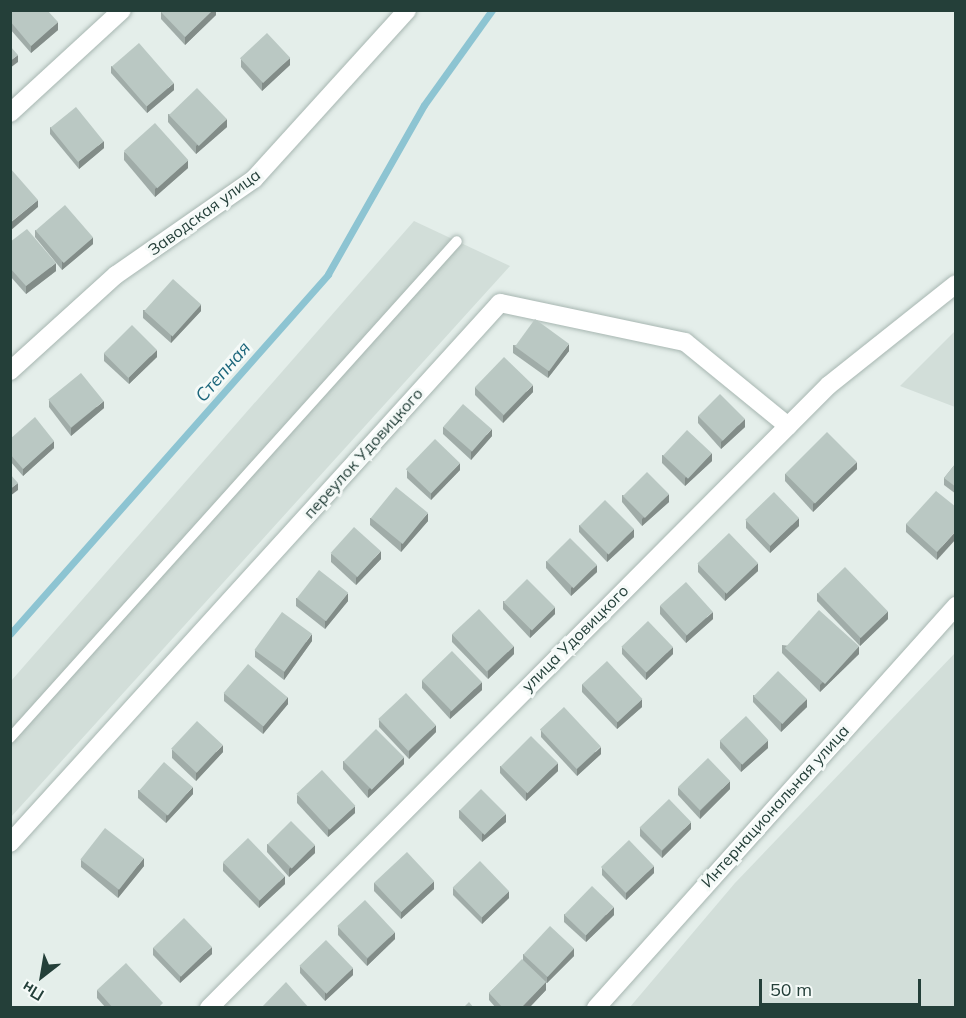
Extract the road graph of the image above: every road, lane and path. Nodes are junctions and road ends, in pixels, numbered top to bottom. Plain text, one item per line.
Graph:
1 (122, 10) edge
2 (407, 10) edge
3 (10, 113) edge
4 (457, 241) dead end
5 (956, 284) edge
6 (10, 371) edge
7 (788, 426) junction
8 (956, 606) edge
9 (10, 738) edge
10 (10, 843) edge
11 (209, 1008) edge
12 (596, 1008) edge

1 - 3 street
2 - 6 street, Заводская улица
4 - 9 lane
5 - 7 street, улица Удовицкого
7 - 10 street, переулок Удовицкого
7 - 11 street, улица Удовицкого
8 - 12 street, Интернациональная улица

